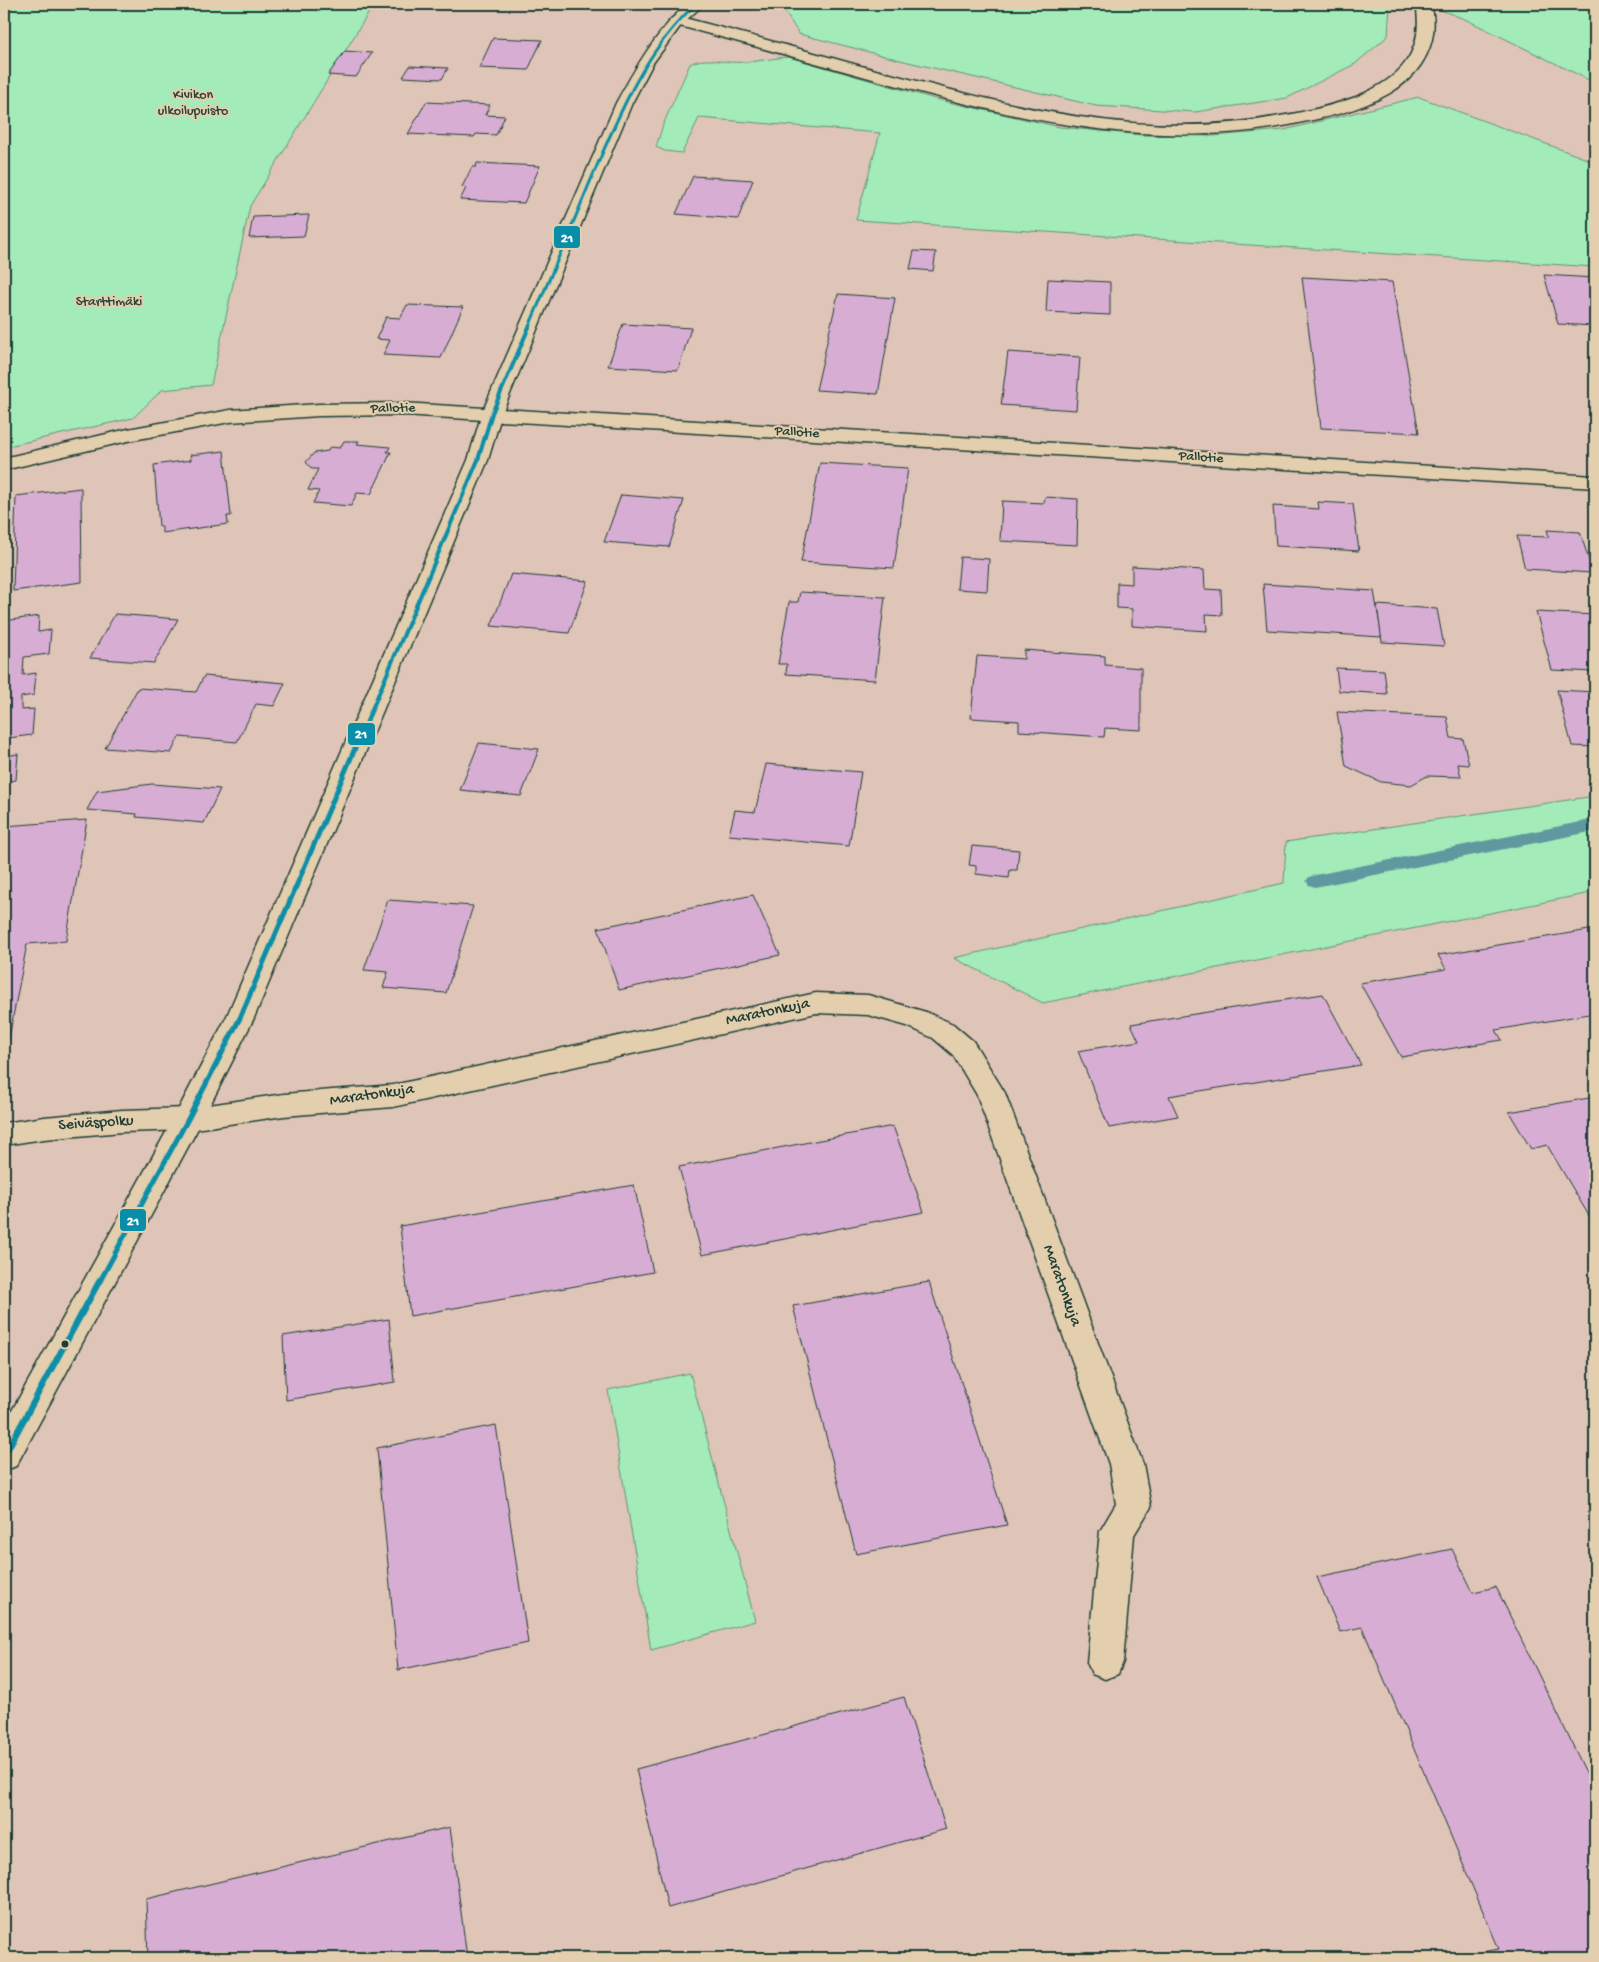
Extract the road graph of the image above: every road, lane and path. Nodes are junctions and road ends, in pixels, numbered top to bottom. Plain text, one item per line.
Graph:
1 (696, 4) edge
2 (1423, 4) edge
3 (677, 22) junction
4 (492, 413) junction
5 (4, 464) edge
6 (1595, 482) edge
7 (188, 1119) junction
8 (4, 1134) edge
9 (4, 1456) edge
10 (1105, 1662) dead end

1 - 3 main road
2 - 3 main road
3 - 4 main road
4 - 5 main road, Pallotie
4 - 6 main road, Pallotie
4 - 7 main road
7 - 8 main road, Seiväspolku
7 - 9 main road
7 - 10 main road, Maratonkuja

